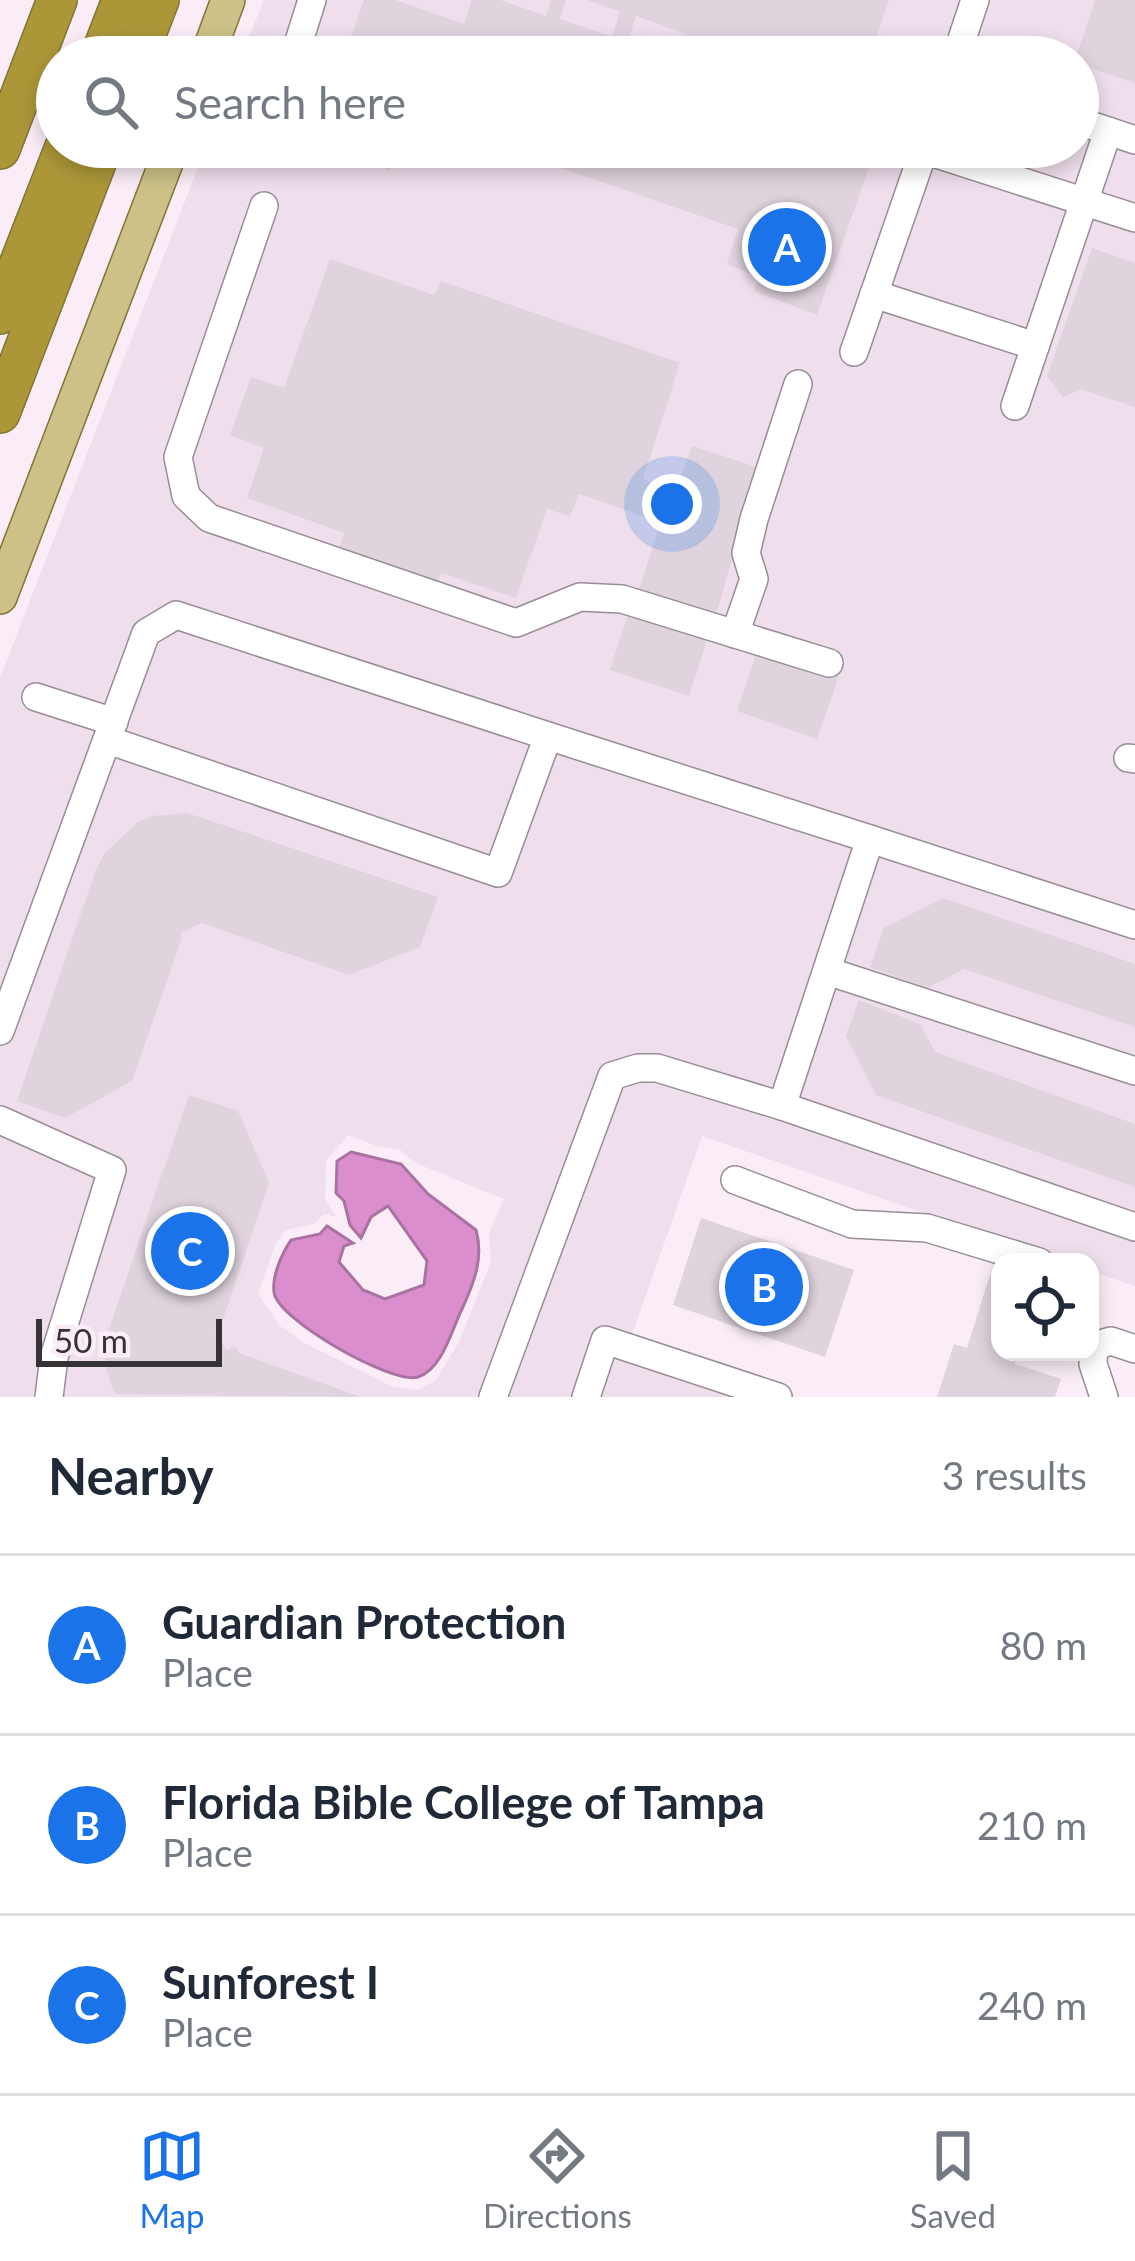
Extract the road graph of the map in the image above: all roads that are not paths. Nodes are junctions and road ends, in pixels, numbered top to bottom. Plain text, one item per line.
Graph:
1 (57, 0) edge
2 (122, 0) edge
3 (159, 0) edge
4 (228, 0) edge
5 (312, 0) edge
6 (975, 0) edge
7 (43, 36) edge
8 (108, 36) edge
9 (145, 36) edge
10 (215, 36) edge
11 (301, 36) edge
12 (963, 36) edge
13 (36, 55) edge
14 (1122, 136) edge
15 (0, 149) edge
16 (57, 168) edge
17 (94, 168) edge
18 (164, 168) edge
19 (918, 168) edge
20 (983, 168) edge
21 (1084, 201) junction
22 (264, 206) dead end
23 (1135, 218) edge
24 (874, 294) junction
25 (0, 314) edge
26 (1035, 346) junction
27 (854, 352) dead end
28 (798, 384) dead end
29 (1015, 406) dead end
30 (0, 413) edge
31 (0, 597) edge
32 (735, 634) junction
33 (829, 663) dead end
34 (36, 697) dead end
35 (111, 731) junction
36 (548, 736) junction
37 (870, 839) junction
38 (1135, 925) edge
39 (827, 971) junction
40 (0, 1031) edge
41 (1135, 1071) edge
42 (782, 1106) junction
43 (0, 1120) edge
44 (735, 1180) dead end
45 (1135, 1227) edge
46 (1018, 1253) edge
47 (1099, 1341) edge
48 (1135, 1349) edge
49 (1093, 1361) edge
50 (49, 1397) edge
51 (493, 1397) edge
52 (586, 1397) edge
53 (778, 1397) edge
54 (1104, 1397) edge

1 - 7 highway
2 - 8 highway
3 - 9 highway
4 - 10 main road
5 - 11 street
6 - 12 street
13 - 15 highway
14 - 21 street
16 - 25 highway
17 - 30 highway
18 - 31 main road
19 - 24 street
20 - 21 street
21 - 23 street
21 - 26 street
22 - 32 street
24 - 26 street
24 - 27 street
26 - 29 street
28 - 32 street
32 - 33 street
34 - 35 street
35 - 36 street
35 - 36 street
35 - 40 street
36 - 37 street
37 - 38 street
37 - 39 street
39 - 41 street
39 - 42 street
42 - 45 street
42 - 51 street
43 - 50 street
44 - 46 street
47 - 48 street
49 - 54 street
52 - 53 street

